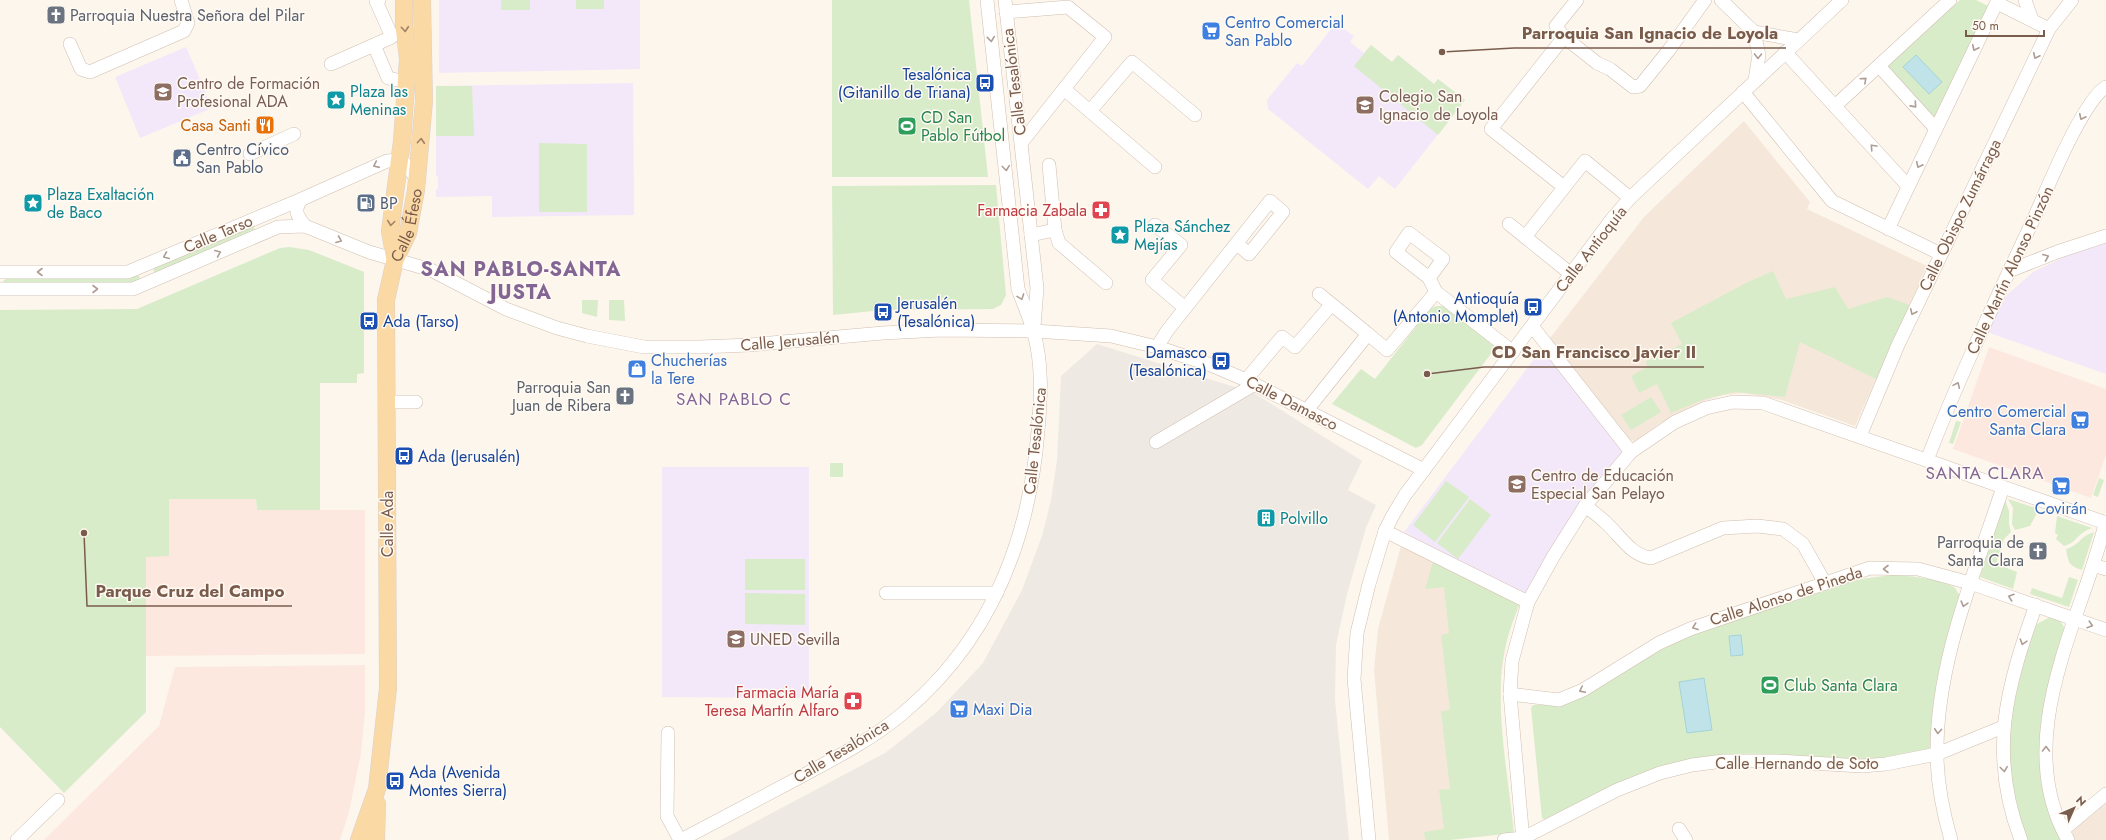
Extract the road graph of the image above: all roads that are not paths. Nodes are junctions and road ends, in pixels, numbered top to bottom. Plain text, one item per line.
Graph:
1 (180, 0) edge
2 (379, 0) edge
3 (404, 0) edge
4 (422, 0) edge
5 (987, 0) edge
6 (1577, 0) edge
7 (1705, 0) edge
8 (1721, 0) edge
9 (1842, 0) edge
10 (1950, 0) edge
11 (2025, 0) edge
12 (2072, 0) edge
13 (1998, 2) edge
14 (1032, 5) edge
15 (1005, 6) edge
16 (2032, 20) junction
17 (2049, 29) junction
18 (1754, 32) junction
19 (1564, 37) junction
20 (1798, 40) junction
21 (70, 44) dead end
22 (374, 45) junction
23 (1785, 52) junction
24 (331, 64) dead end
25 (1879, 66) junction
26 (1755, 80) junction
27 (406, 82) junction
28 (2106, 87) edge
29 (1064, 89) junction
30 (1743, 92) junction
31 (1835, 106) junction
32 (1090, 112) junction
33 (1195, 115) dead end
34 (1936, 129) junction
35 (294, 134) dead end
36 (1022, 142) junction
37 (250, 154) dead end
38 (400, 160) junction
39 (1049, 164) dead end
40 (1154, 167) dead end
41 (417, 181) junction
42 (1908, 186) junction
43 (1564, 187) junction
44 (1630, 198) junction
45 (302, 199) junction
46 (1509, 224) dead end
47 (1155, 225) dead end
48 (305, 226) junction
49 (1888, 229) junction
50 (1055, 230) junction
51 (1031, 235) junction
52 (2106, 236) edge
53 (1525, 237) junction
54 (1236, 244) dead end
55 (1941, 254) junction
56 (395, 260) junction
57 (2009, 271) junction
58 (0, 272) edge
59 (1571, 274) junction
60 (1429, 278) dead end
61 (1106, 283) dead end
62 (0, 289) edge
63 (1436, 292) junction
64 (1319, 294) dead end
65 (1331, 305) junction
66 (1185, 308) junction
67 (1532, 326) junction
68 (1034, 331) junction
69 (1368, 334) junction
70 (1157, 347) junction
71 (1512, 352) junction
72 (1251, 382) junction
73 (386, 402) junction
74 (416, 402) dead end
75 (1307, 410) junction
76 (1860, 436) junction
77 (1156, 442) dead end
78 (1631, 452) junction
79 (1927, 460) junction
80 (1424, 470) junction
81 (2003, 487) junction
82 (1586, 506) junction
83 (2106, 522) edge
84 (1385, 531) junction
85 (2093, 565) junction
86 (2106, 570) edge
87 (1825, 583) junction
88 (1970, 583) junction
89 (886, 593) dead end
90 (997, 593) junction
91 (1528, 602) junction
92 (2036, 605) junction
93 (2074, 620) junction
94 (2106, 630) edge
95 (1510, 694) junction
96 (2003, 727) junction
97 (668, 733) dead end
98 (1937, 754) junction
99 (377, 789) junction
100 (2106, 794) edge
101 (58, 800) dead end
102 (2065, 835) edge
103 (1523, 839) edge
104 (17, 840) edge
105 (359, 840) edge
106 (376, 840) edge
107 (680, 840) edge
108 (1369, 840) edge
109 (1504, 840) edge
110 (1951, 840) edge
111 (2021, 840) edge

1 - 21 street
2 - 22 street
3 -> 27 main road, Calle Éfeso
41 -> 4 main road, Calle Éfeso
5 -> 68 street, Calle Tesalónica
6 - 19 street
7 - 19 street
8 - 18 street
9 - 20 street, Calle Antioquía
10 - 25 street
11 - 16 street
12 - 17 street, Calle Obispo Zumárraga
13 - 16 street
13 -> 34 street
14 - 15 street
14 - 29 street
15 - 36 street, Calle Tesalónica
16 - 17 street
17 -> 55 street, Calle Obispo Zumárraga
18 - 20 street
18 -> 26 street
19 - 43 street
20 - 23 street, Calle Antioquía
22 - 24 street
22 - 27 street
23 - 26 street, Calle Antioquía
23 - 31 street
31 -> 25 street
25 -> 34 street
26 - 30 street, Calle Antioquía
27 - 38 main road, Calle Éfeso
28 -> 57 street, Calle Martín Alonso Pinzón
29 - 32 street
29 - 36 street
30 - 44 street, Calle Antioquía
30 - 49 street
42 -> 31 street
32 - 33 street
32 - 40 street
34 -> 42 street
35 - 37 street
36 - 51 street, Calle Tesalónica
38 - 41 street
38 -> 45 street, Calle Tarso
38 -> 56 main road, Calle Éfeso
39 - 50 street
41 - 56 main road, Calle Éfeso
42 - 49 street
43 - 44 street
43 - 53 street
44 - 59 street, Calle Antioquía
45 - 48 street
45 -> 58 street, Calle Tarso
46 - 53 street
47 - 66 street
48 -> 56 street, Calle Tarso
62 -> 48 street, Calle Tarso
49 - 55 street
50 - 51 street
50 - 61 street
51 - 68 street, Calle Tesalónica
57 -> 52 street
53 - 59 street
54 - 66 street
55 -> 76 street, Calle Obispo Zumárraga
56 - 68 street, Calle Jerusalén
56 - 73 main road, Calle Ada
79 -> 57 street, Calle Martín Alonso Pinzón
59 - 67 street, Calle Antioquía
60 - 63 street
63 - 69 street
63 - 71 street
64 - 65 street
65 - 69 street
65 - 72 street
66 - 70 street
67 - 71 street, Calle Antioquía
67 - 78 street
68 - 70 street, Calle Jerusalén
68 - 90 street, Calle Tesalónica
69 - 75 street
70 - 72 street, Calle Damasco
71 - 80 street, Calle Antioquía
72 - 75 street, Calle Damasco
72 - 77 street
73 - 74 street
73 - 99 main road, Calle Ada
75 - 80 street, Calle Damasco
76 - 78 street
76 - 79 street
78 - 82 street
79 - 81 street
80 - 84 street, Calle Antioquía
81 - 83 street
81 - 88 street
82 - 87 street
82 - 91 street
83 - 85 street
84 - 91 street
84 - 108 street, Calle Antioquía
85 - 86 street
85 - 93 street
88 -> 87 street, Calle Alonso de Pineda
87 -> 95 street, Calle Alonso de Pineda
92 -> 88 street, Calle Alonso de Pineda
88 -> 98 street
89 - 90 street
90 - 107 street, Calle Tesalónica
91 - 95 street
92 - 93 street, Calle Alonso de Pineda
92 -> 96 street
93 -> 94 street, Calle Alonso de Pineda
102 -> 93 street
95 - 103 street
96 - 98 street, Calle Hernando de Soto
96 -> 111 street
97 - 107 street
98 - 103 street, Calle Hernando de Soto
98 - 110 street
99 - 105 main road, Calle Ada
99 - 106 main road, Calle Ada
100 - 102 street
101 - 104 street
103 - 109 street, Calle Hernando de Soto

